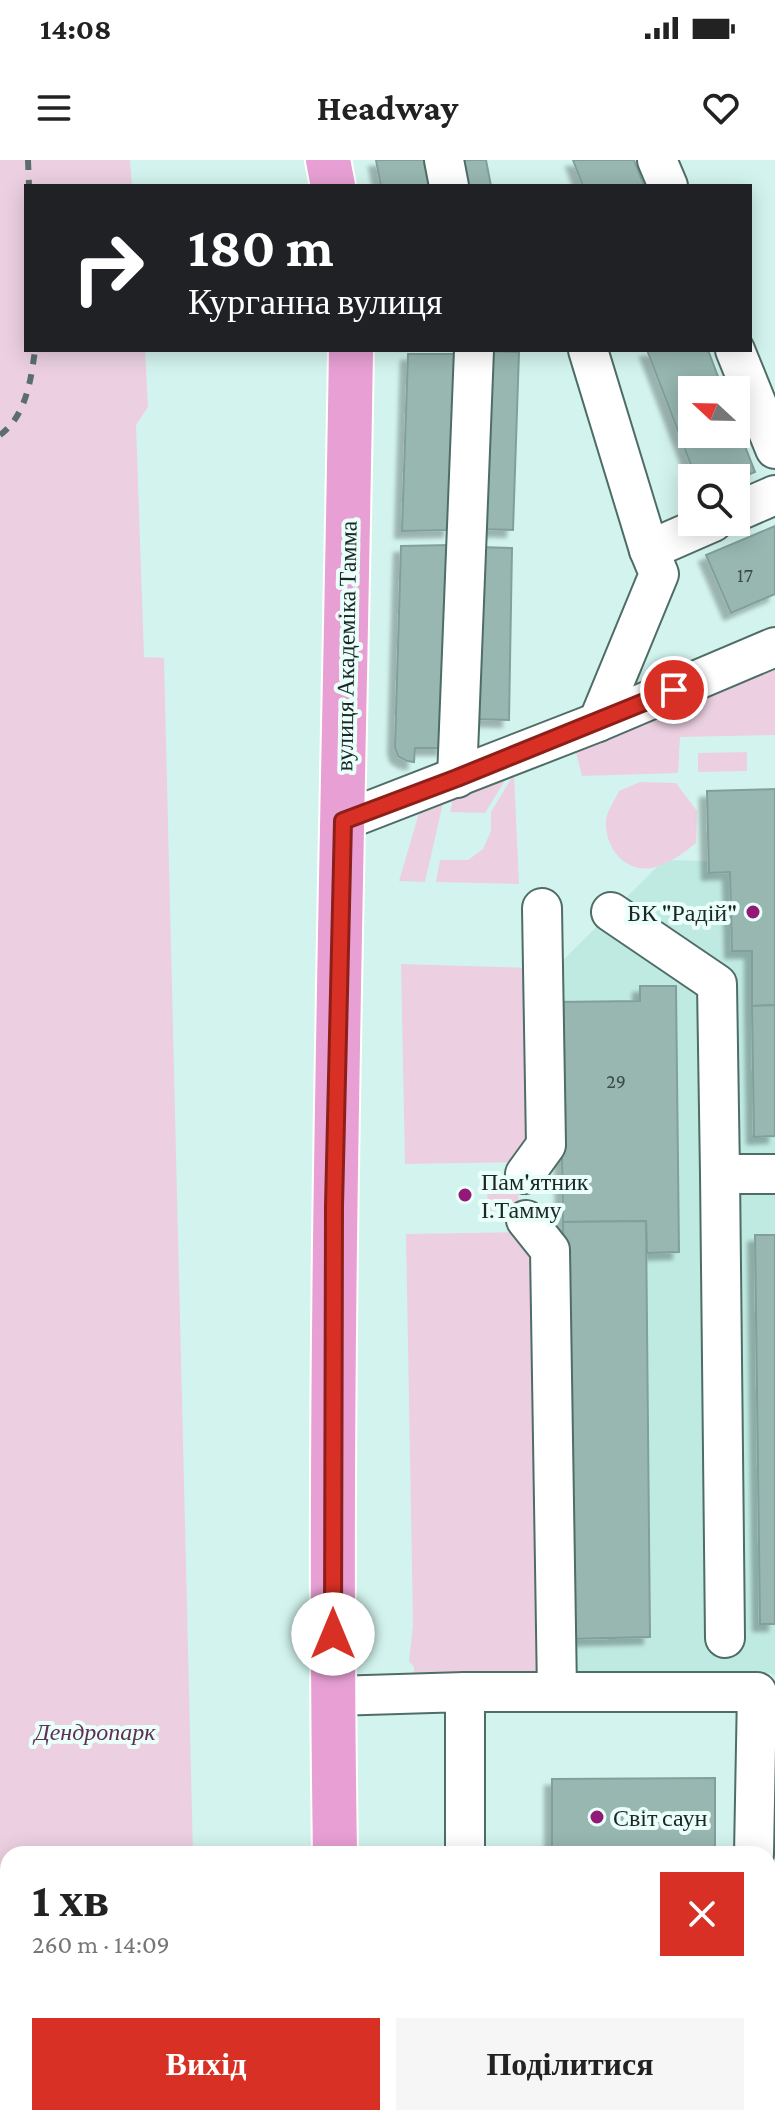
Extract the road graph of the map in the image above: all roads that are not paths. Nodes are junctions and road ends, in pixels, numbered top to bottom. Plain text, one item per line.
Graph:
1 (328, 160) edge
2 (444, 160) edge
3 (657, 160) edge
4 (333, 184) edge
5 (449, 184) edge
6 (667, 184) edge
7 (351, 352) edge
8 (474, 352) edge
9 (589, 352) edge
10 (736, 352) edge
11 (775, 449) edge
12 (775, 495) edge
13 (750, 506) edge
14 (681, 536) edge
15 (649, 550) junction
16 (775, 647) edge
17 (598, 722) junction
18 (457, 778) junction
19 (343, 821) junction
20 (542, 908) dead end
21 (611, 912) dead end
22 (525, 1174) dead end
23 (720, 1174) junction
24 (775, 1174) edge
25 (526, 1220) dead end
26 (725, 1638) dead end
27 (465, 1692) junction
28 (557, 1692) junction
29 (333, 1696) junction
30 (335, 1846) edge
31 (465, 1846) edge
32 (754, 1846) edge

1 - 4 main road
2 - 5 street
3 - 6 street
7 - 19 main road, вулиця Академіка Тамма
8 - 18 street
9 - 15 street
10 - 11 street
12 - 13 street
14 - 15 street
15 - 17 street
16 - 17 street
17 - 18 street
18 - 19 street
19 - 29 main road, вулиця Академіка Тамма
20 - 22 street
21 - 23 street
23 - 24 street
23 - 26 street
25 - 28 street
27 - 28 street
27 - 29 street
27 - 31 street
28 - 32 street
29 - 30 main road, вулиця Академіка Тамма

